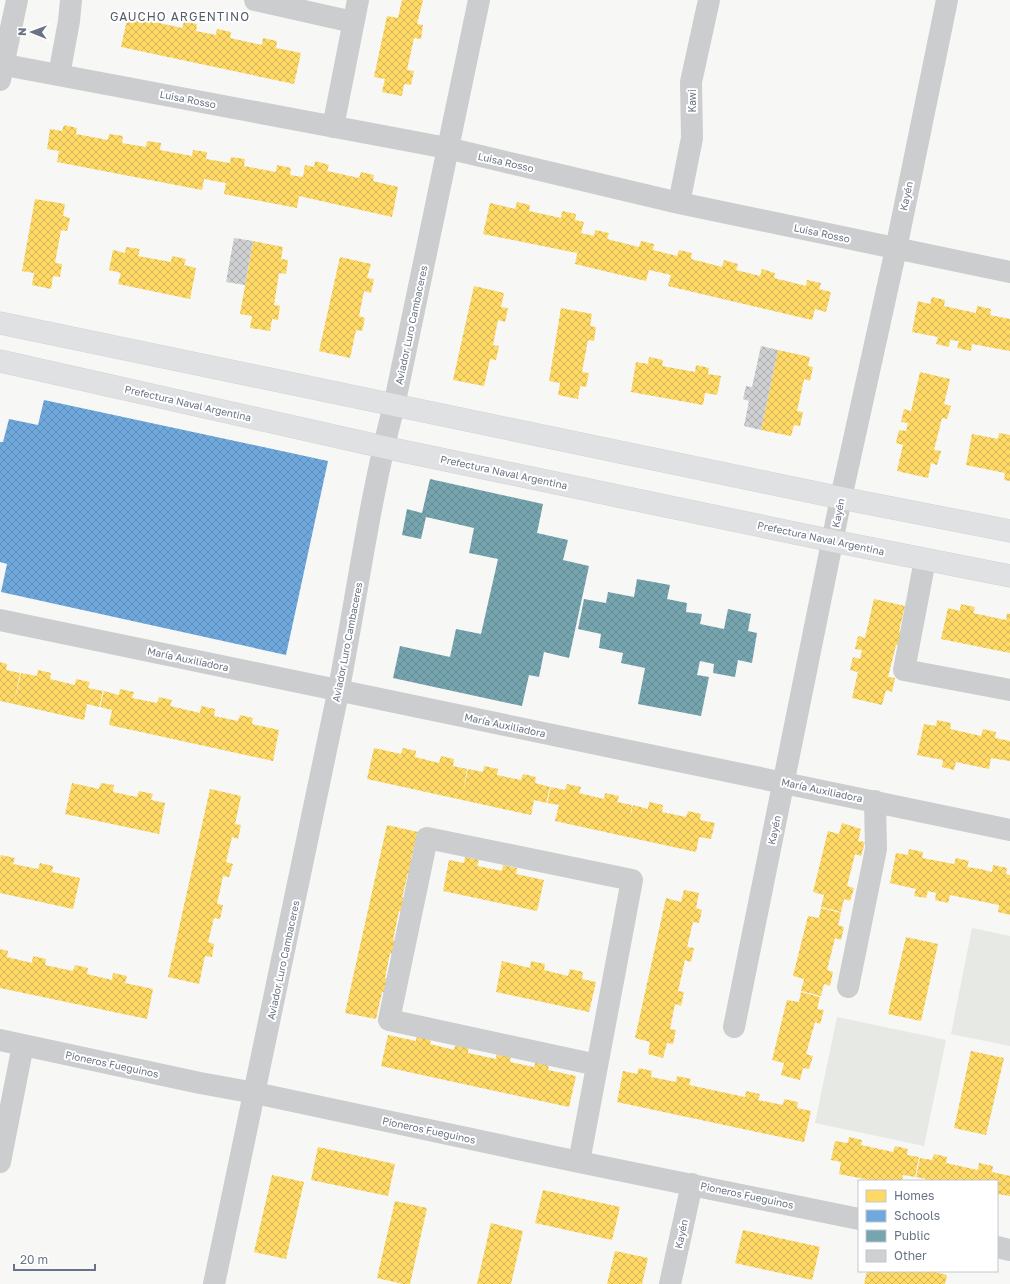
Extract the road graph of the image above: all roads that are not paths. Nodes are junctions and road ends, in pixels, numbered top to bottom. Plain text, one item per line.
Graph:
1 (17, 0) edge
2 (71, 0) edge
3 (255, 0) edge
4 (358, 0) edge
5 (479, 0) edge
6 (709, 0) edge
7 (947, 0) edge
8 (353, 22) junction
9 (1, 69) edge
10 (59, 75) junction
11 (333, 127) junction
12 (447, 148) junction
13 (679, 203) junction
14 (896, 249) junction
15 (1010, 272) edge
16 (0, 323) edge
17 (0, 361) edge
18 (394, 406) junction
19 (383, 447) junction
20 (841, 498) junction
21 (1010, 531) edge
22 (833, 541) junction
23 (925, 560) junction
24 (1010, 576) edge
25 (0, 620) edge
26 (338, 690) junction
27 (1010, 690) edge
28 (784, 782) junction
29 (875, 801) junction
30 (1010, 830) edge
31 (848, 987) dead end
32 (734, 1026) dead end
33 (0, 1040) edge
34 (23, 1045) junction
35 (596, 1065) junction
36 (255, 1093) junction
37 (0, 1162) edge
38 (579, 1162) junction
39 (692, 1184) junction
40 (858, 1218) edge
41 (998, 1247) edge
42 (1010, 1250) edge
43 (214, 1284) edge
44 (670, 1284) edge

1 - 9 street
2 - 10 street
3 - 8 street
4 - 8 street
5 - 12 street, Aviador Luro Cambaceres
6 - 13 street, Kawi
7 - 14 street, Kayén
8 - 11 street
9 - 10 street, Luisa Rosso
10 - 11 street, Luisa Rosso
11 - 12 street, Luisa Rosso
12 - 13 street, Luisa Rosso
12 - 18 street, Aviador Luro Cambaceres
13 - 14 street, Luisa Rosso
14 - 15 street, Luisa Rosso
14 - 20 street, Kayén
16 - 18 main road
17 - 19 main road, Prefectura Naval Argentina
18 - 19 street, Aviador Luro Cambaceres
18 - 20 main road
19 - 22 main road, Prefectura Naval Argentina
19 - 26 street, Aviador Luro Cambaceres
20 - 21 main road
20 - 22 street, Kayén
22 - 23 main road, Prefectura Naval Argentina
22 - 28 street, Kayén
23 - 24 main road, Prefectura Naval Argentina
23 - 27 street
25 - 26 street, María Auxiliadora
26 - 28 street, María Auxiliadora
26 - 36 street, Aviador Luro Cambaceres
28 - 29 street, María Auxiliadora
28 - 32 street, Kayén
29 - 30 street, María Auxiliadora
29 - 31 street
33 - 34 street, Pioneros Fueguinos
34 - 36 street, Pioneros Fueguinos
34 - 37 street
35 - 35 street
35 - 38 street
36 - 38 street, Pioneros Fueguinos
36 - 43 street, Aviador Luro Cambaceres
38 - 39 street, Pioneros Fueguinos
39 - 40 street, Pioneros Fueguinos
39 - 44 street, Kayén
41 - 42 street

